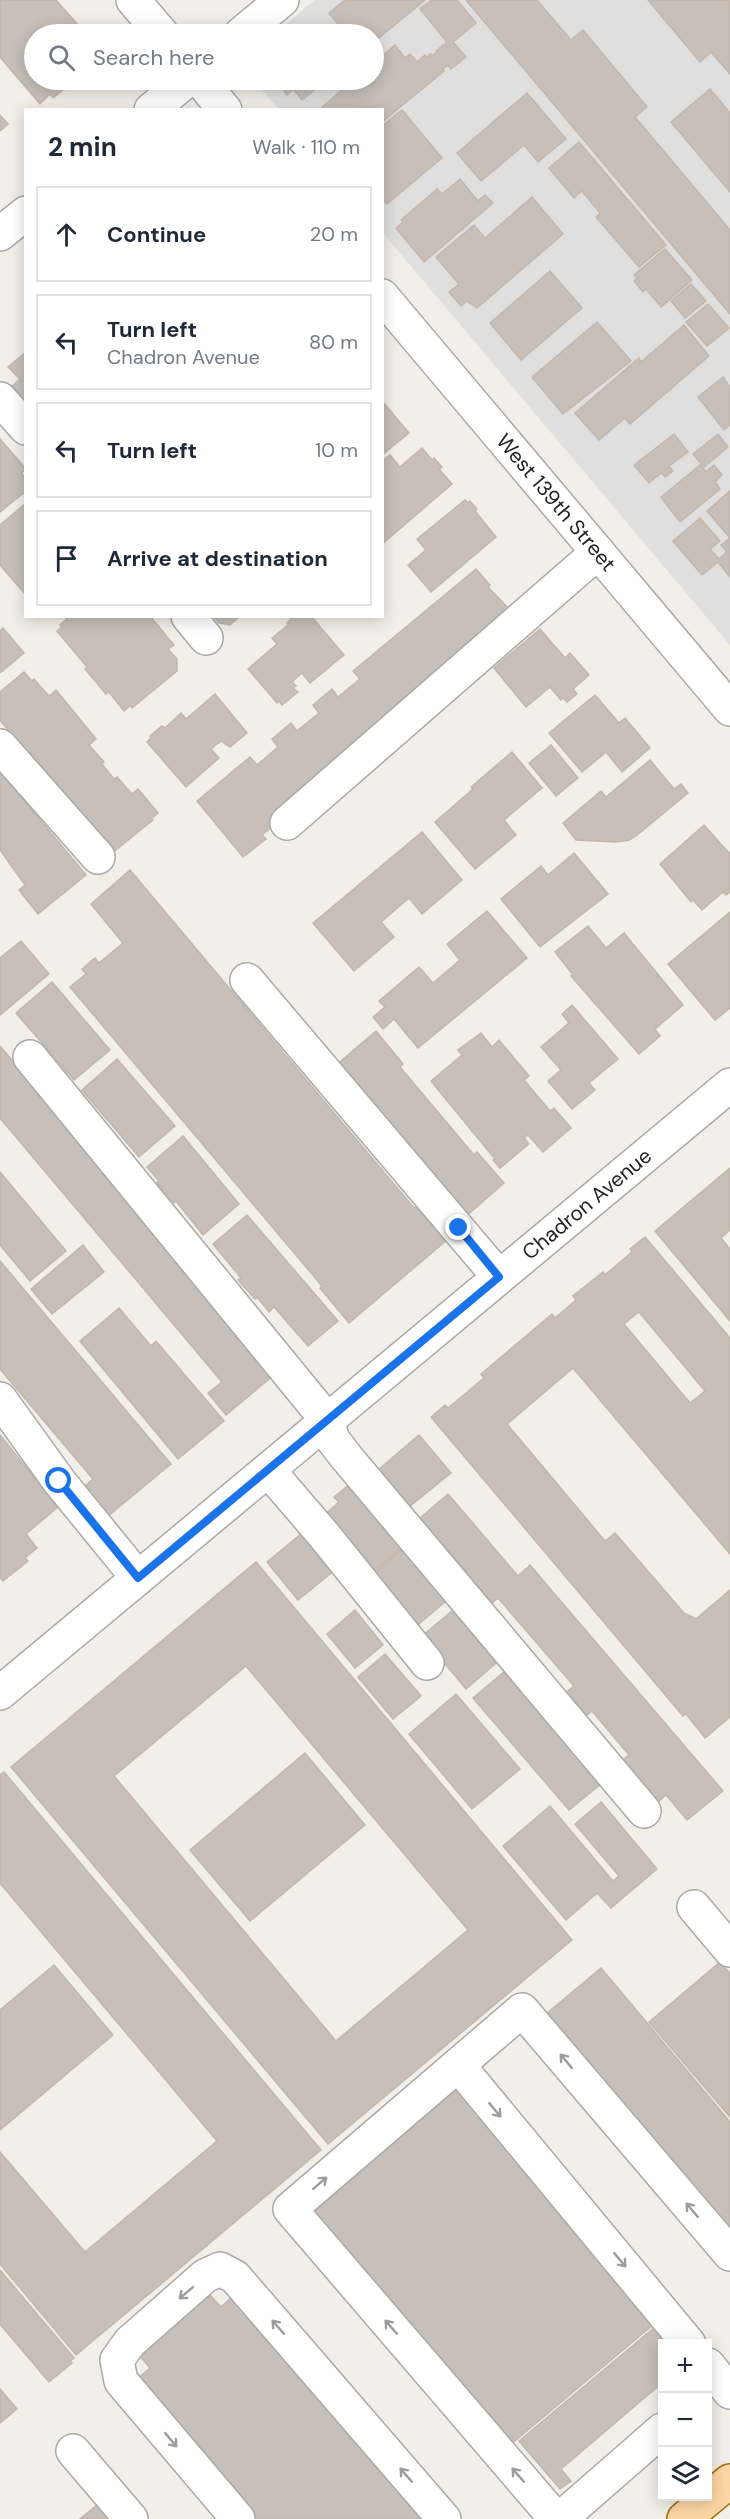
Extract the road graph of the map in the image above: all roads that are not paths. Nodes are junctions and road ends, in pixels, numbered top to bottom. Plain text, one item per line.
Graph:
1 (133, 0) edge
2 (282, 0) edge
3 (153, 24) edge
4 (253, 24) edge
5 (175, 90) edge
6 (208, 90) edge
7 (153, 108) edge
8 (223, 108) edge
9 (24, 215) edge
10 (0, 234) edge
11 (384, 298) edge
12 (0, 399) edge
13 (24, 427) edge
14 (598, 552) junction
15 (730, 709) edge
16 (0, 746) edge
17 (287, 823) dead end
18 (98, 856) dead end
19 (247, 980) dead end
20 (30, 1057) dead end
21 (730, 1085) edge
22 (499, 1277) junction
23 (0, 1399) edge
24 (327, 1420) junction
25 (268, 1470) junction
26 (138, 1578) junction
27 (427, 1663) dead end
28 (0, 1693) edge
29 (644, 1811) dead end
30 (694, 1907) dead end
31 (730, 1950) edge
32 (458, 2065) junction
33 (730, 2254) edge
34 (686, 2339) edge
35 (658, 2434) edge
36 (73, 2451) dead end
37 (730, 2481) edge
38 (131, 2519) edge
39 (238, 2519) edge
40 (444, 2519) edge
41 (558, 2519) edge
42 (684, 2519) edge

1 - 3 street
2 - 4 street
5 - 7 street
6 - 8 street
9 - 10 street
11 - 14 street, West 139th Street
12 - 13 street
14 - 15 street, West 139th Street
14 - 17 street
16 - 18 street
19 - 22 street
20 - 24 street
21 - 22 street, Chadron Avenue
22 - 24 street, Chadron Avenue
23 - 26 street
24 - 25 street, Chadron Avenue
24 - 29 street
25 - 26 street, Chadron Avenue
25 - 27 street
26 - 28 street, Chadron Avenue
30 - 31 street
33 -> 32 street
32 -> 34 street
41 -> 32 street
35 - 41 street
36 - 38 street
37 - 42 main road
40 -> 39 street

